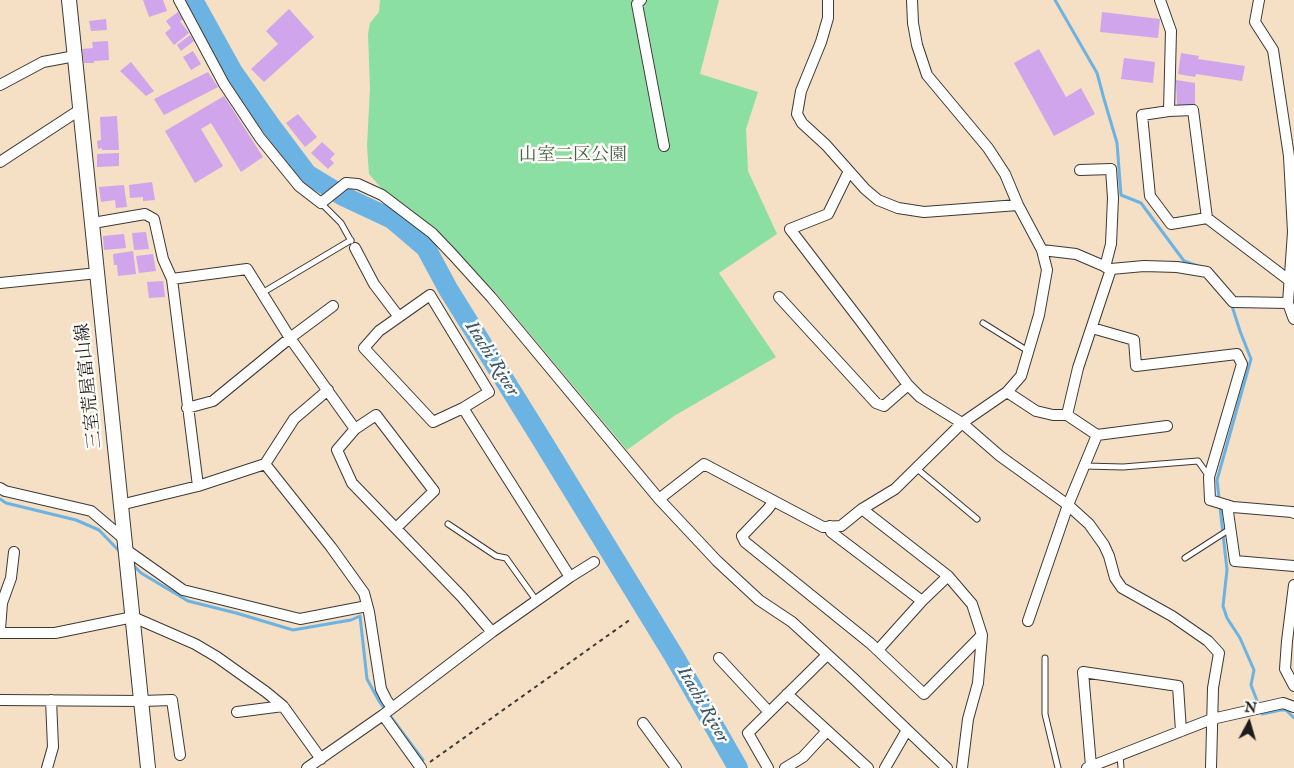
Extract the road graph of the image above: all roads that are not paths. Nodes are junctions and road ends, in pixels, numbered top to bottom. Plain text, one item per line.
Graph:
1 (69, 0) edge
2 (179, 0) edge
3 (641, 0) edge
4 (828, 0) edge
5 (912, 0) edge
6 (1160, 0) edge
7 (1259, 0) edge
8 (75, 56) junction
9 (0, 85) edge
10 (81, 109) junction
11 (1169, 111) junction
12 (664, 146) dead end
13 (0, 162) edge
14 (1080, 170) dead end
15 (849, 171) junction
16 (321, 203) junction
17 (1018, 205) junction
18 (1207, 218) junction
19 (93, 223) junction
20 (1294, 232) edge
21 (353, 244) junction
22 (1042, 250) junction
23 (1108, 268) junction
24 (98, 273) junction
25 (172, 279) junction
26 (1290, 281) junction
27 (0, 283) edge
28 (262, 293) junction
29 (780, 297) dead end
30 (1288, 303) junction
31 (333, 306) dead end
32 (398, 317) junction
33 (1294, 319) edge
34 (983, 323) dead end
35 (1092, 328) junction
36 (290, 338) junction
37 (1028, 352) junction
38 (908, 385) junction
39 (328, 390) junction
40 (1008, 392) junction
41 (187, 408) junction
42 (463, 408) junction
43 (1067, 416) junction
44 (962, 422) junction
45 (1167, 426) dead end
46 (355, 428) junction
47 (1097, 435) junction
48 (265, 464) junction
49 (1084, 466) junction
50 (916, 468) junction
51 (1209, 476) junction
52 (198, 486) junction
53 (0, 488) edge
54 (659, 499) junction
55 (774, 500) junction
56 (1068, 504) junction
57 (120, 505) junction
58 (1227, 505) junction
59 (862, 510) junction
60 (1294, 513) edge
61 (977, 519) dead end
62 (448, 524) dead end
63 (830, 526) junction
64 (396, 528) junction
65 (1230, 529) junction
66 (125, 544) junction
67 (14, 552) dead end
68 (1185, 558) dead end
69 (594, 562) dead end
70 (1294, 566) edge
71 (948, 576) junction
72 (570, 577) junction
73 (1294, 590) edge
74 (537, 601) junction
75 (922, 601) junction
76 (367, 606) junction
77 (132, 617) junction
78 (1028, 620) dead end
79 (0, 629) edge
80 (492, 632) junction
81 (0, 633) edge
82 (982, 634) junction
83 (878, 650) junction
84 (827, 655) junction
85 (719, 658) dead end
86 (1045, 658) dead end
87 (1294, 686) edge
88 (787, 694) junction
89 (0, 700) edge
90 (51, 700) junction
91 (142, 701) junction
92 (284, 706) junction
93 (1294, 707) edge
94 (392, 708) junction
95 (238, 712) dead end
96 (769, 712) junction
97 (383, 715) junction
98 (1212, 719) junction
99 (643, 723) dead end
100 (906, 730) junction
101 (827, 731) junction
102 (1181, 731) junction
103 (1120, 754) junction
104 (180, 755) dead end
105 (321, 758) junction
106 (425, 765) edge
107 (1088, 767) edge
108 (47, 768) edge
109 (148, 768) edge
110 (307, 768) edge
111 (676, 768) edge
112 (768, 768) edge
113 (785, 768) edge
114 (868, 768) edge
115 (885, 768) edge
116 (947, 768) edge
117 (962, 768) edge
118 (1058, 768) edge
119 (1121, 768) edge
120 (1211, 768) edge

1 - 8 main road, 三室荒屋富山線
2 - 16 street
3 - 12 street
4 - 15 street
5 - 17 street
6 - 11 street
7 - 20 street
8 - 9 street
8 - 10 main road, 三室荒屋富山線
10 - 13 street
10 - 19 main road, 三室荒屋富山線
11 - 18 street
11 - 18 street
14 - 23 street
15 - 17 street
15 - 38 street
16 - 21 lane
16 - 54 street
17 - 22 street
18 - 26 street
19 - 24 main road, 三室荒屋富山線
19 - 25 street
20 - 26 street
21 - 28 lane
21 - 32 street
22 - 23 street
22 - 37 street
23 - 30 street
23 - 35 street
24 - 27 street
24 - 57 main road, 三室荒屋富山線
25 - 28 street
25 - 41 street
26 - 30 street
28 - 36 street
29 - 38 street
30 - 33 street
31 - 36 street
32 - 42 street
32 - 42 street
34 - 37 lane
35 - 43 street
35 - 51 street
36 - 39 street
36 - 41 street
37 - 40 street
38 - 44 street
39 - 46 street
39 - 48 street
40 - 43 street
40 - 44 street
41 - 52 street
42 - 72 street
43 - 47 street
44 - 50 street
44 - 56 street
45 - 47 street
46 - 64 street
46 - 64 street
47 - 49 street
48 - 52 street
48 - 76 street
49 - 51 lane
49 - 56 street
50 - 59 street
50 - 61 lane
51 - 58 street
52 - 57 street
53 - 66 street
54 - 55 street
54 - 84 street
55 - 63 street
55 - 83 street
56 - 78 street
56 - 98 street
57 - 66 main road, 三室荒屋富山線
58 - 60 street
58 - 65 street
59 - 63 street
59 - 71 street
62 - 74 lane
63 - 75 street
64 - 80 street
65 - 68 lane
65 - 70 street
66 - 76 street
66 - 77 main road, 三室荒屋富山線
67 - 79 street
69 - 72 street
71 - 75 street
71 - 82 street
72 - 74 street
73 - 87 street
74 - 80 street
75 - 83 street
76 - 94 street
77 - 81 street
77 - 91 main road, 三室荒屋富山線
77 - 92 street
80 - 94 street
82 - 83 street
82 - 117 street
84 - 88 street
84 - 100 street
85 - 96 street
86 - 118 lane
88 - 96 street
88 - 101 street
89 - 90 street
90 - 91 street
90 - 108 street
91 - 104 street
91 - 109 main road, 三室荒屋富山線
92 - 95 street
92 - 105 street
93 - 98 street
94 - 97 street
96 - 112 street
97 - 105 street
97 - 106 street
98 - 102 street
98 - 120 street
99 - 111 street
100 - 115 street
100 - 116 street
101 - 113 street
101 - 114 street
102 - 103 street
102 - 107 street
103 - 107 street
103 - 119 lane
105 - 110 street

